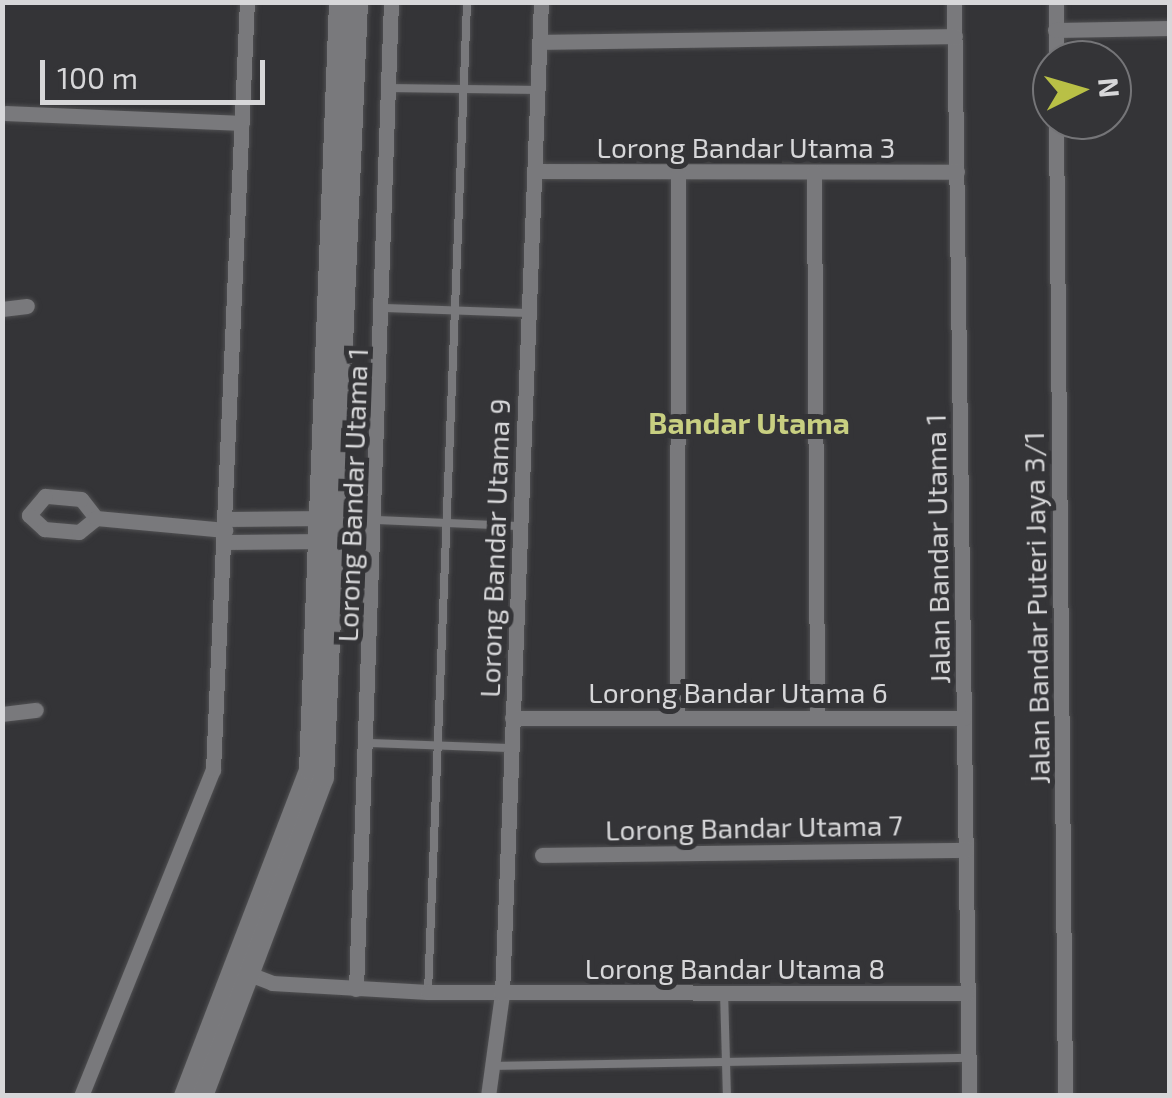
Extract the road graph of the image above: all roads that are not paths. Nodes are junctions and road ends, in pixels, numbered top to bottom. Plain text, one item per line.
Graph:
1 (247, 2) edge
2 (339, 2) edge
3 (358, 2) edge
4 (391, 2) edge
5 (467, 2) edge
6 (541, 2) edge
7 (954, 2) edge
8 (1056, 2) edge
9 (1170, 28) edge
10 (1056, 30) junction
11 (955, 36) junction
12 (1056, 40) edge
13 (540, 42) junction
14 (391, 88) junction
15 (464, 89) junction
16 (537, 90) junction
17 (6, 113) dead end
18 (242, 123) junction
19 (1056, 140) edge
20 (534, 171) junction
21 (678, 172) junction
22 (814, 172) junction
23 (956, 172) junction
24 (28, 306) dead end
25 (2, 308) edge
26 (385, 308) junction
27 (455, 310) junction
28 (528, 313) junction
29 (96, 518) dead end
30 (290, 518) junction
31 (328, 518) junction
32 (375, 520) junction
33 (447, 523) junction
34 (519, 526) junction
35 (225, 530) junction
36 (289, 542) junction
37 (326, 542) junction
38 (36, 710) dead end
39 (2, 714) edge
40 (677, 716) junction
41 (817, 716) junction
42 (512, 718) junction
43 (964, 718) junction
44 (366, 742) junction
45 (438, 745) junction
46 (511, 748) junction
47 (966, 850) junction
48 (542, 855) dead end
49 (242, 971) junction
50 (356, 989) junction
51 (724, 991) junction
52 (428, 992) junction
53 (967, 993) junction
54 (502, 994) junction
55 (968, 1058) junction
56 (726, 1062) junction
57 (492, 1066) junction
58 (80, 1096) edge
59 (184, 1096) edge
60 (203, 1096) edge
61 (488, 1096) edge
62 (727, 1096) edge
63 (969, 1096) edge
64 (1065, 1096) edge

1 - 18 street
2 - 31 street
3 - 31 street
4 - 14 street, Lorong Bandar Utama 1
5 - 15 lane
6 - 13 street, Lorong Bandar Utama 9
7 - 11 street, Jalan Bandar Utama 1
8 - 10 street
9 - 10 street
10 - 12 street
11 - 13 street
11 - 23 street, Jalan Bandar Utama 1
13 - 16 street, Lorong Bandar Utama 9
14 - 15 lane
14 - 26 street, Lorong Bandar Utama 1
15 - 16 lane
15 - 27 lane
16 - 20 street, Lorong Bandar Utama 9
17 - 18 street
18 - 35 street
19 - 64 street, Jalan Bandar Puteri Jaya 3/1
20 - 21 street, Lorong Bandar Utama 3
20 - 28 street, Lorong Bandar Utama 9
21 - 22 street, Lorong Bandar Utama 3
21 - 40 street
22 - 23 street, Lorong Bandar Utama 3
22 - 41 street
23 - 43 street, Jalan Bandar Utama 1
24 - 25 street
26 - 27 lane
26 - 32 street, Lorong Bandar Utama 1
27 - 28 lane
27 - 33 lane
28 - 34 street, Lorong Bandar Utama 9
29 - 35 street
30 - 31 street
30 - 35 street
30 - 36 lane
31 - 37 street
32 - 33 lane
32 - 44 street, Lorong Bandar Utama 1
33 - 34 lane
33 - 45 lane
34 - 42 street, Lorong Bandar Utama 9
35 - 36 street
35 - 58 street
36 - 37 street
37 - 49 street
38 - 39 street
40 - 41 street, Lorong Bandar Utama 6
40 - 42 street, Lorong Bandar Utama 6
41 - 43 street, Lorong Bandar Utama 6
42 - 46 street, Lorong Bandar Utama 9
43 - 47 street, Jalan Bandar Utama 1
44 - 45 lane
44 - 50 street, Lorong Bandar Utama 1
45 - 46 lane
45 - 52 lane
46 - 54 street, Lorong Bandar Utama 9
47 - 48 street, Lorong Bandar Utama 7
47 - 53 street, Jalan Bandar Utama 1
49 - 50 street, Lorong Bandar Utama 8
49 - 59 street
49 - 60 street
50 - 52 street, Lorong Bandar Utama 8
51 - 53 street, Lorong Bandar Utama 8
51 - 54 street, Lorong Bandar Utama 8
51 - 56 lane
52 - 54 street, Lorong Bandar Utama 8
53 - 55 street, Jalan Bandar Utama 1
54 - 57 street, Lorong Bandar Utama 9
55 - 56 lane
55 - 63 street, Jalan Bandar Utama 1
56 - 57 lane
56 - 62 lane
57 - 61 street, Lorong Bandar Utama 9

